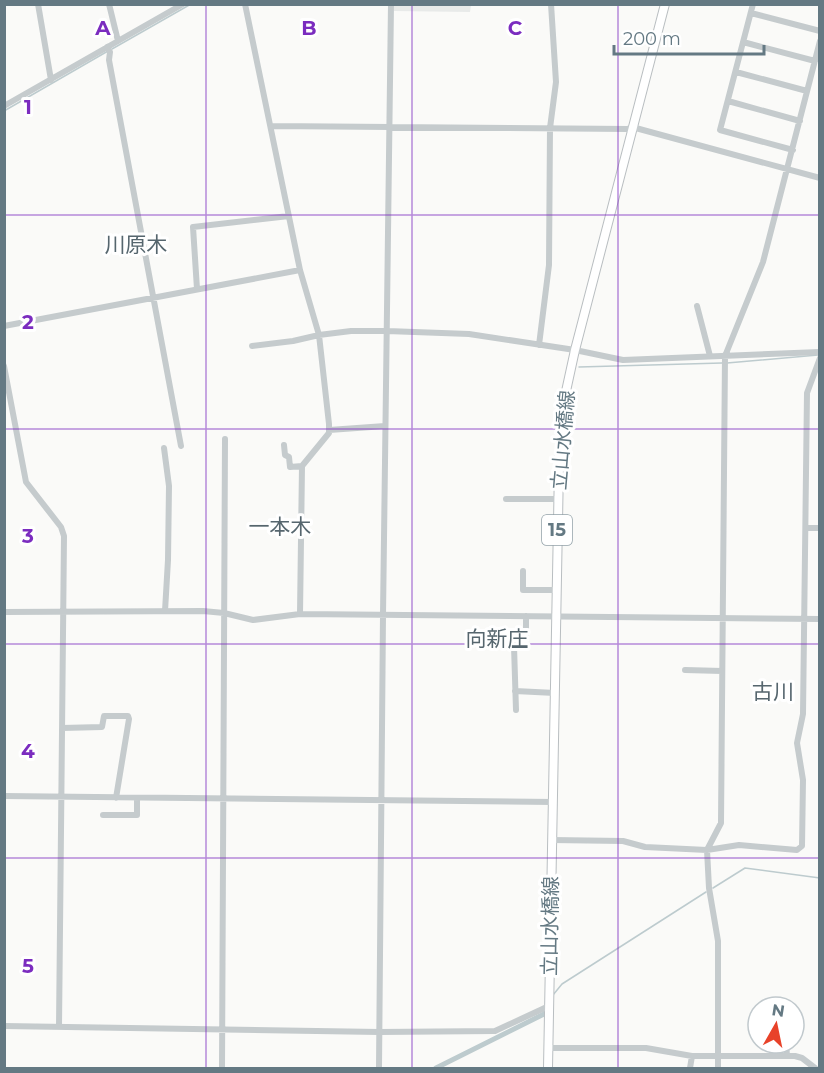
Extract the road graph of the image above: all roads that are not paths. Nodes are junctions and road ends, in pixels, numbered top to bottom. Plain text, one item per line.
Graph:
1 (38, 4) edge
2 (109, 4) edge
3 (183, 4) edge
4 (245, 4) edge
5 (391, 4) edge
6 (551, 4) edge
7 (665, 4) edge
8 (753, 4) edge
9 (751, 13) junction
10 (819, 31) edge
11 (118, 41) junction
12 (819, 41) edge
13 (743, 42) junction
14 (107, 47) junction
15 (814, 61) junction
16 (736, 72) junction
17 (51, 80) junction
18 (807, 92) junction
19 (728, 101) junction
20 (4, 106) edge
21 (800, 121) junction
22 (271, 126) junction
23 (389, 127) junction
24 (632, 127) junction
25 (550, 128) junction
26 (793, 150) junction
27 (788, 170) junction
28 (819, 178) edge
29 (289, 216) junction
30 (300, 270) junction
31 (197, 289) junction
32 (153, 297) junction
33 (697, 306) dead end
34 (4, 326) edge
35 (387, 331) junction
36 (319, 335) junction
37 (539, 345) junction
38 (252, 346) dead end
39 (575, 350) junction
40 (819, 352) edge
41 (710, 356) junction
42 (725, 356) junction
43 (819, 357) edge
44 (4, 366) edge
45 (385, 426) junction
46 (329, 430) junction
47 (225, 439) dead end
48 (284, 445) dead end
49 (181, 446) dead end
50 (164, 448) dead end
51 (302, 466) junction
52 (506, 499) dead end
53 (558, 499) junction
54 (806, 528) junction
55 (819, 528) edge
56 (523, 572) dead end
57 (557, 590) junction
58 (165, 611) junction
59 (4, 612) edge
60 (64, 612) junction
61 (224, 613) junction
62 (300, 614) junction
63 (382, 615) junction
64 (526, 615) junction
65 (556, 616) junction
66 (722, 618) junction
67 (805, 619) junction
68 (819, 619) edge
69 (685, 670) dead end
70 (722, 671) junction
71 (515, 691) junction
72 (555, 693) junction
73 (516, 710) dead end
74 (62, 728) junction
75 (4, 796) edge
76 (61, 797) junction
77 (116, 798) junction
78 (137, 798) junction
79 (223, 800) junction
80 (380, 801) junction
81 (553, 802) junction
82 (103, 815) dead end
83 (552, 840) junction
84 (707, 850) junction
85 (549, 1006) junction
86 (4, 1026) edge
87 (59, 1027) junction
88 (223, 1028) junction
89 (380, 1032) junction
90 (549, 1048) junction
91 (718, 1055) junction
92 (692, 1056) junction
93 (787, 1056) joint
94 (222, 1068) edge
95 (379, 1068) edge
96 (548, 1068) edge
97 (690, 1068) edge
98 (718, 1068) edge
99 (815, 1068) edge

1 - 17 street
2 - 11 street
3 - 11 street
4 - 22 street
5 - 23 street
6 - 25 street
7 - 24 main road, 立山水橋線 / 15
8 - 9 street
9 - 10 street
9 - 13 street
11 - 14 street
12 - 15 street
13 - 15 street
13 - 16 street
14 - 17 street
14 - 32 street
15 - 18 street
16 - 18 street
16 - 19 street
17 - 20 street
18 - 21 street
19 - 21 street
19 - 26 street
21 - 26 street
22 - 23 street
22 - 29 street
23 - 25 street
23 - 35 street
24 - 25 street
24 - 27 street
24 - 39 main road, 立山水橋線 / 15
25 - 37 street
26 - 27 street
27 - 28 street
27 - 42 street
29 - 30 street
29 - 31 street
30 - 31 street
30 - 36 street
31 - 32 street
32 - 34 street
32 - 49 street
33 - 41 street
35 - 36 street
35 - 37 street
35 - 45 street
36 - 38 street
36 - 46 street
37 - 39 street
39 - 41 street
39 - 53 main road, 立山水橋線 / 15
40 - 42 street
41 - 42 street
42 - 66 street
43 - 54 street
44 - 60 street
45 - 46 street
45 - 63 street
46 - 51 street
47 - 61 street
48 - 51 street
50 - 58 street
51 - 62 street
52 - 53 street
53 - 57 main road, 立山水橋線 / 15
54 - 55 street
54 - 67 street
56 - 57 street
57 - 65 main road, 立山水橋線 / 15
58 - 60 street
58 - 61 street
59 - 60 street
60 - 74 street
61 - 62 street
61 - 79 street
62 - 63 street
63 - 64 street
63 - 80 street
64 - 65 street
64 - 71 street
65 - 66 street
65 - 72 main road, 立山水橋線 / 15
66 - 67 street
66 - 70 street
67 - 68 street
67 - 84 street
69 - 70 street
70 - 84 street
71 - 72 street
71 - 73 street
72 - 81 main road, 立山水橋線 / 15
74 - 76 street
74 - 77 street
75 - 76 street
76 - 77 street
76 - 87 street
77 - 78 street
78 - 79 street
78 - 82 street
79 - 80 street
79 - 88 street
80 - 81 street
80 - 89 street
81 - 83 main road, 立山水橋線 / 15
83 - 84 street
83 - 85 main road, 立山水橋線 / 15
84 - 91 street
85 - 89 street
85 - 90 main road, 立山水橋線 / 15
86 - 87 street
87 - 88 street
88 - 89 street
88 - 94 street
89 - 95 street
90 - 92 street
90 - 96 main road, 立山水橋線 / 15
91 - 92 street
91 - 93 street
91 - 98 street
92 - 97 street
93 - 99 street

